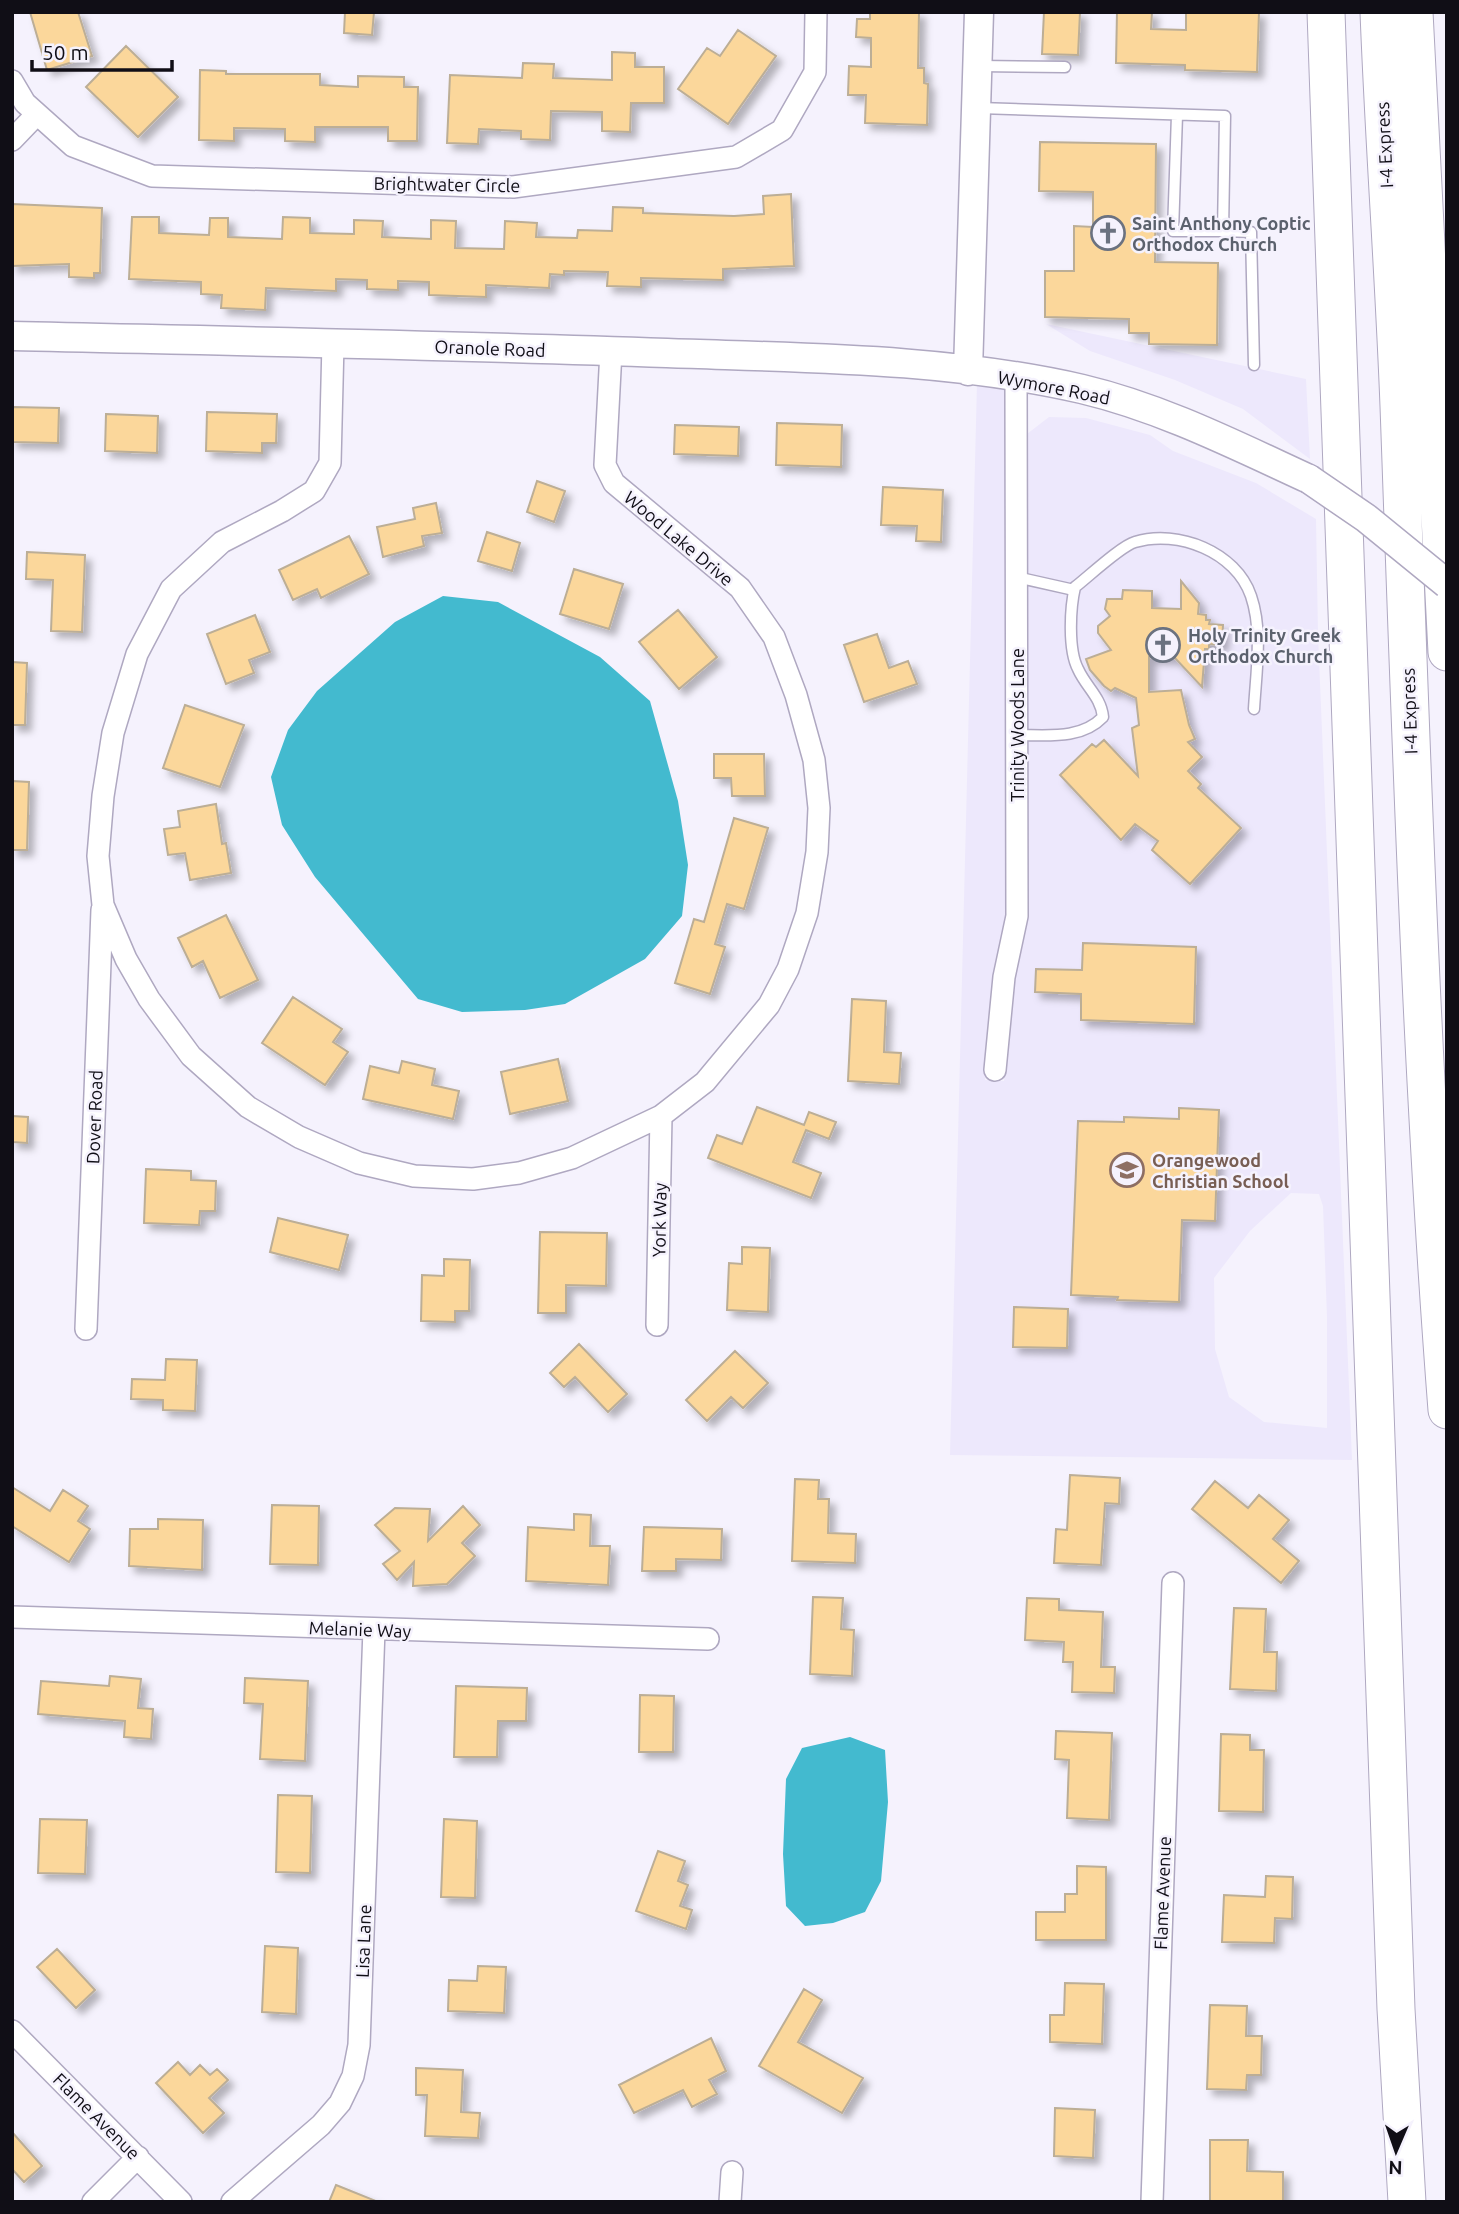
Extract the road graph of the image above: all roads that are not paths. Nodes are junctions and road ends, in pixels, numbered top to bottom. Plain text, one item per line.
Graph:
1 (816, 12) edge
2 (979, 12) edge
3 (1326, 12) edge
4 (1379, 12) edge
5 (1414, 12) edge
6 (977, 66) junction
7 (1065, 66) dead end
8 (12, 81) edge
9 (976, 108) junction
10 (37, 114) junction
11 (1177, 115) junction
12 (12, 141) edge
13 (1223, 231) junction
14 (12, 336) edge
15 (333, 343) junction
16 (611, 351) junction
17 (1254, 365) dead end
18 (968, 371) junction
19 (1016, 377) junction
20 (1016, 577) junction
21 (1447, 584) edge
22 (1074, 590) junction
23 (1447, 652) edge
24 (1254, 709) dead end
25 (1017, 735) junction
26 (103, 905) junction
27 (995, 1070) dead end
28 (661, 1116) junction
29 (657, 1325) dead end
30 (86, 1329) dead end
31 (1447, 1410) edge
32 (1172, 1584) dead end
33 (12, 1617) edge
34 (374, 1629) junction
35 (708, 1639) dead end
36 (12, 2031) edge
37 (138, 2157) junction
38 (732, 2172) dead end
39 (93, 2202) edge
40 (181, 2202) edge
41 (232, 2202) edge
42 (730, 2202) edge
43 (1152, 2202) edge
44 (1407, 2202) edge

1 - 10 street, Brightwater Circle
2 - 6 street
3 - 44 highway
4 - 31 highway, I-4 Express
5 - 23 highway, I-4 Express
6 - 7 lane
6 - 9 street
8 - 10 street, Brightwater Circle
9 - 11 lane
9 - 18 street
10 - 12 street
11 - 13 lane
11 - 13 lane
13 - 17 lane
14 - 15 street, Oranole Road
15 - 16 street, Oranole Road
15 - 26 street, Wood Lake Drive
16 - 18 street, Oranole Road
16 - 28 street, Wood Lake Drive
18 - 19 street, Wymore Road
19 - 20 street, Trinity Woods Lane
19 - 21 street, Wymore Road, bridge
20 - 22 lane
20 - 25 street, Trinity Woods Lane
22 - 24 lane
22 - 25 lane
25 - 27 street, Trinity Woods Lane
26 - 28 street, Wood Lake Drive
26 - 30 street, Dover Road
28 - 29 street, York Way
32 - 43 street, Flame Avenue
33 - 34 street, Melanie Way
34 - 35 street, Melanie Way
34 - 41 street, Lisa Lane
36 - 37 street, Flame Avenue
37 - 39 street
37 - 40 street, Flame Avenue
38 - 42 street

